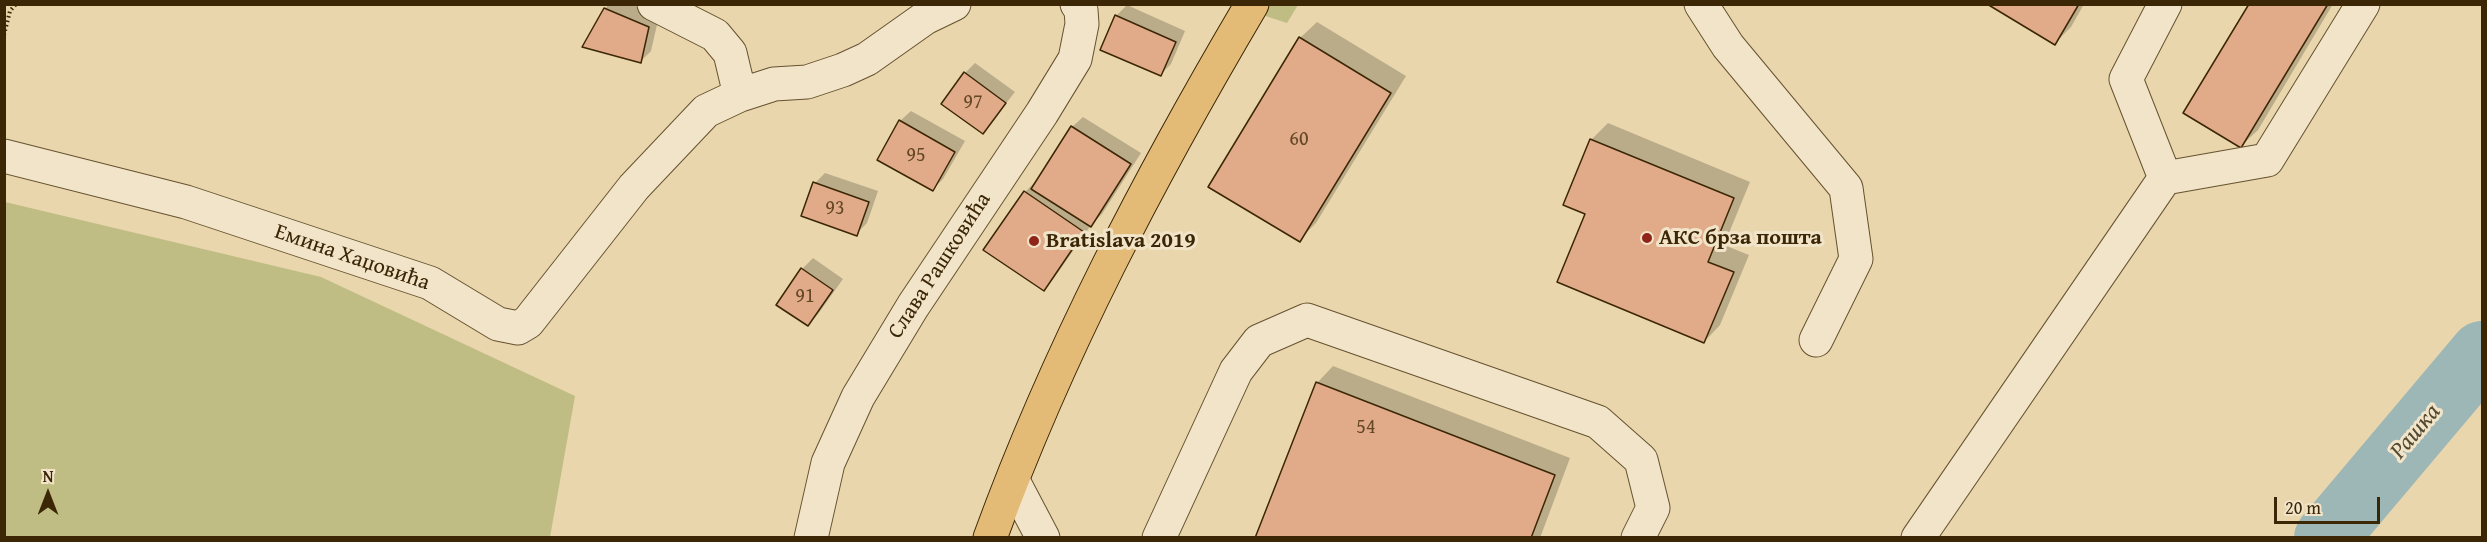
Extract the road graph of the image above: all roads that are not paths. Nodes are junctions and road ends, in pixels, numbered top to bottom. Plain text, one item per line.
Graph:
1 (654, 4) edge
2 (954, 4) edge
3 (1077, 4) edge
4 (1251, 4) edge
5 (1701, 4) edge
6 (2165, 4) edge
7 (2363, 4) edge
8 (740, 95) junction
9 (4, 156) edge
10 (2165, 178) junction
11 (1816, 340) dead end
12 (1013, 481) junction
13 (811, 537) edge
14 (990, 537) edge
15 (1044, 537) edge
16 (1159, 537) edge
17 (1638, 537) edge
18 (1918, 537) edge

1 - 8 street
2 - 8 street, Емина Хаџовића
3 - 13 street, Слава Рашковића
4 - 12 main road
5 - 11 street
6 - 10 street
7 - 10 street
8 - 9 street, Емина Хаџовића
10 - 18 street
12 - 14 main road
12 - 15 street
16 - 17 street

